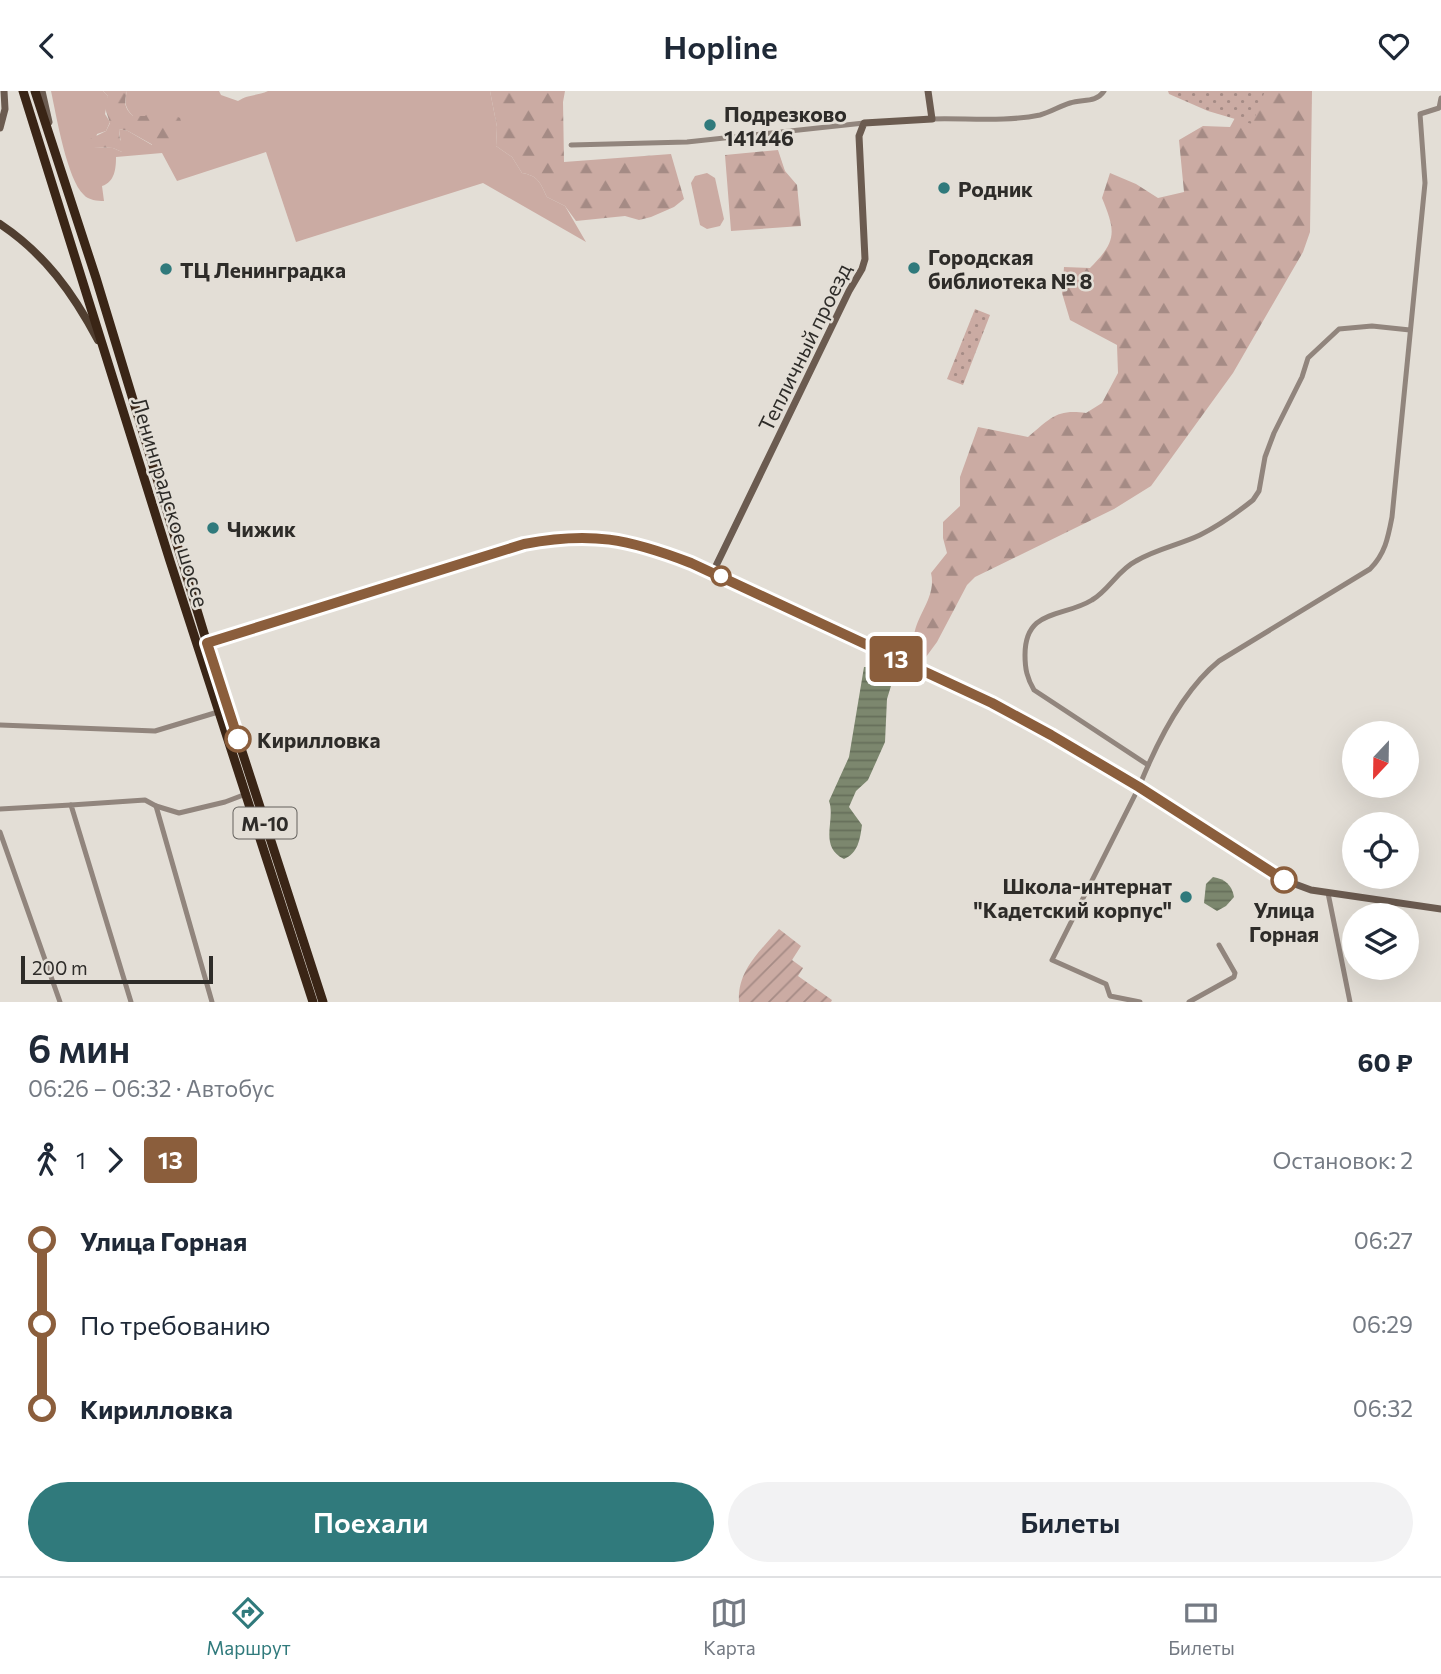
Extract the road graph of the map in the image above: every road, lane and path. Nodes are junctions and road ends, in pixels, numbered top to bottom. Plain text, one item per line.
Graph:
1 (4, 91) edge
2 (23, 91) edge
3 (36, 91) edge
4 (42, 91) edge
5 (928, 91) edge
6 (1104, 91) edge
7 (1441, 98) edge
8 (932, 119) junction
9 (864, 123) junction
10 (0, 128) edge
11 (571, 145) dead end
12 (56, 153) junction
13 (0, 224) edge
14 (1410, 330) junction
15 (107, 357) junction
16 (713, 572) junction
17 (207, 643) junction
18 (218, 712) junction
19 (0, 725) edge
20 (1148, 765) junction
21 (1139, 787) junction
22 (246, 794) junction
23 (71, 805) junction
24 (156, 806) junction
25 (0, 809) edge
26 (0, 832) edge
27 (1328, 893) junction
28 (1441, 909) edge
29 (1219, 945) dead end
30 (60, 1002) edge
31 (131, 1002) edge
32 (212, 1002) edge
33 (313, 1002) edge
34 (323, 1002) edge
35 (1140, 1002) edge
36 (1189, 1002) edge
37 (1350, 1002) edge

1 - 10 street
2 - 15 highway, Ленинградское шоссе
3 - 12 highway, Ленинградское шоссе
4 - 12 street
5 - 8 street
6 - 8 street
7 - 14 street
8 - 9 street
9 - 11 street
9 - 16 street, Тепличный проезд
12 - 17 highway, Ленинградское шоссе / М-10
13 - 15 main road
14 - 20 street
14 - 20 street
15 - 18 highway, Ленинградское шоссе / М-10
16 - 17 street
16 - 21 street
17 - 34 highway, Ленинградское шоссе / М-10
18 - 19 street
18 - 22 highway, Ленинградское шоссе / М-10
20 - 21 street
21 - 27 street
21 - 35 street
22 - 24 street
22 - 33 highway, Ленинградское шоссе / М-10
23 - 24 street
23 - 25 street
23 - 31 street
24 - 32 street
26 - 30 street
27 - 28 street
27 - 37 street
29 - 36 street

